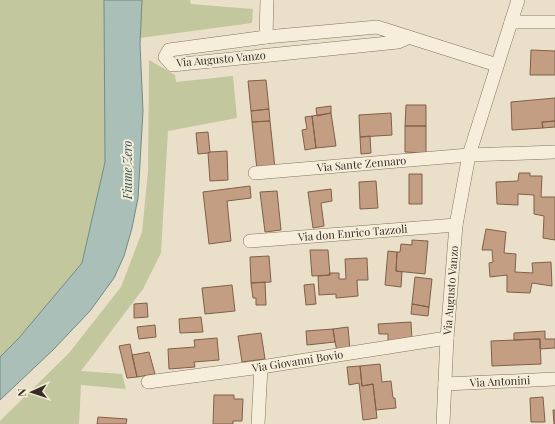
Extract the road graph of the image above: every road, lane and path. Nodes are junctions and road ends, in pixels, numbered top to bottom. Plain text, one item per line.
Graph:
1 (266, 0) edge
2 (518, 0) edge
3 (510, 22) junction
4 (555, 22) edge
5 (266, 37) junction
6 (407, 38) junction
7 (497, 66) junction
8 (555, 152) edge
9 (469, 154) junction
10 (255, 173) dead end
11 (456, 225) junction
12 (250, 241) dead end
13 (447, 338) junction
14 (261, 366) junction
15 (555, 379) edge
16 (148, 382) dead end
17 (445, 384) junction
18 (258, 424) edge
19 (443, 424) edge

1 - 5 street
2 - 3 street, Via Augusto Vanzo
3 - 4 street
3 - 7 street, Via Augusto Vanzo
5 - 6 street, Via Augusto Vanzo
5 - 6 street, Via Augusto Vanzo
6 - 7 street, Via Augusto Vanzo
7 - 9 street, Via Augusto Vanzo
8 - 9 street, Via Sante Zennaro
9 - 10 street, Via Sante Zennaro
9 - 11 street, Via Augusto Vanzo
11 - 12 street, Via don Enrico Tazzoli
11 - 13 street, Via Augusto Vanzo
13 - 14 street, Via Giovanni Bovio
13 - 17 street, Via Augusto Vanzo
14 - 16 street, Via Giovanni Bovio
14 - 18 street
15 - 17 street, Via Antonini
17 - 19 street, Via Augusto Vanzo

